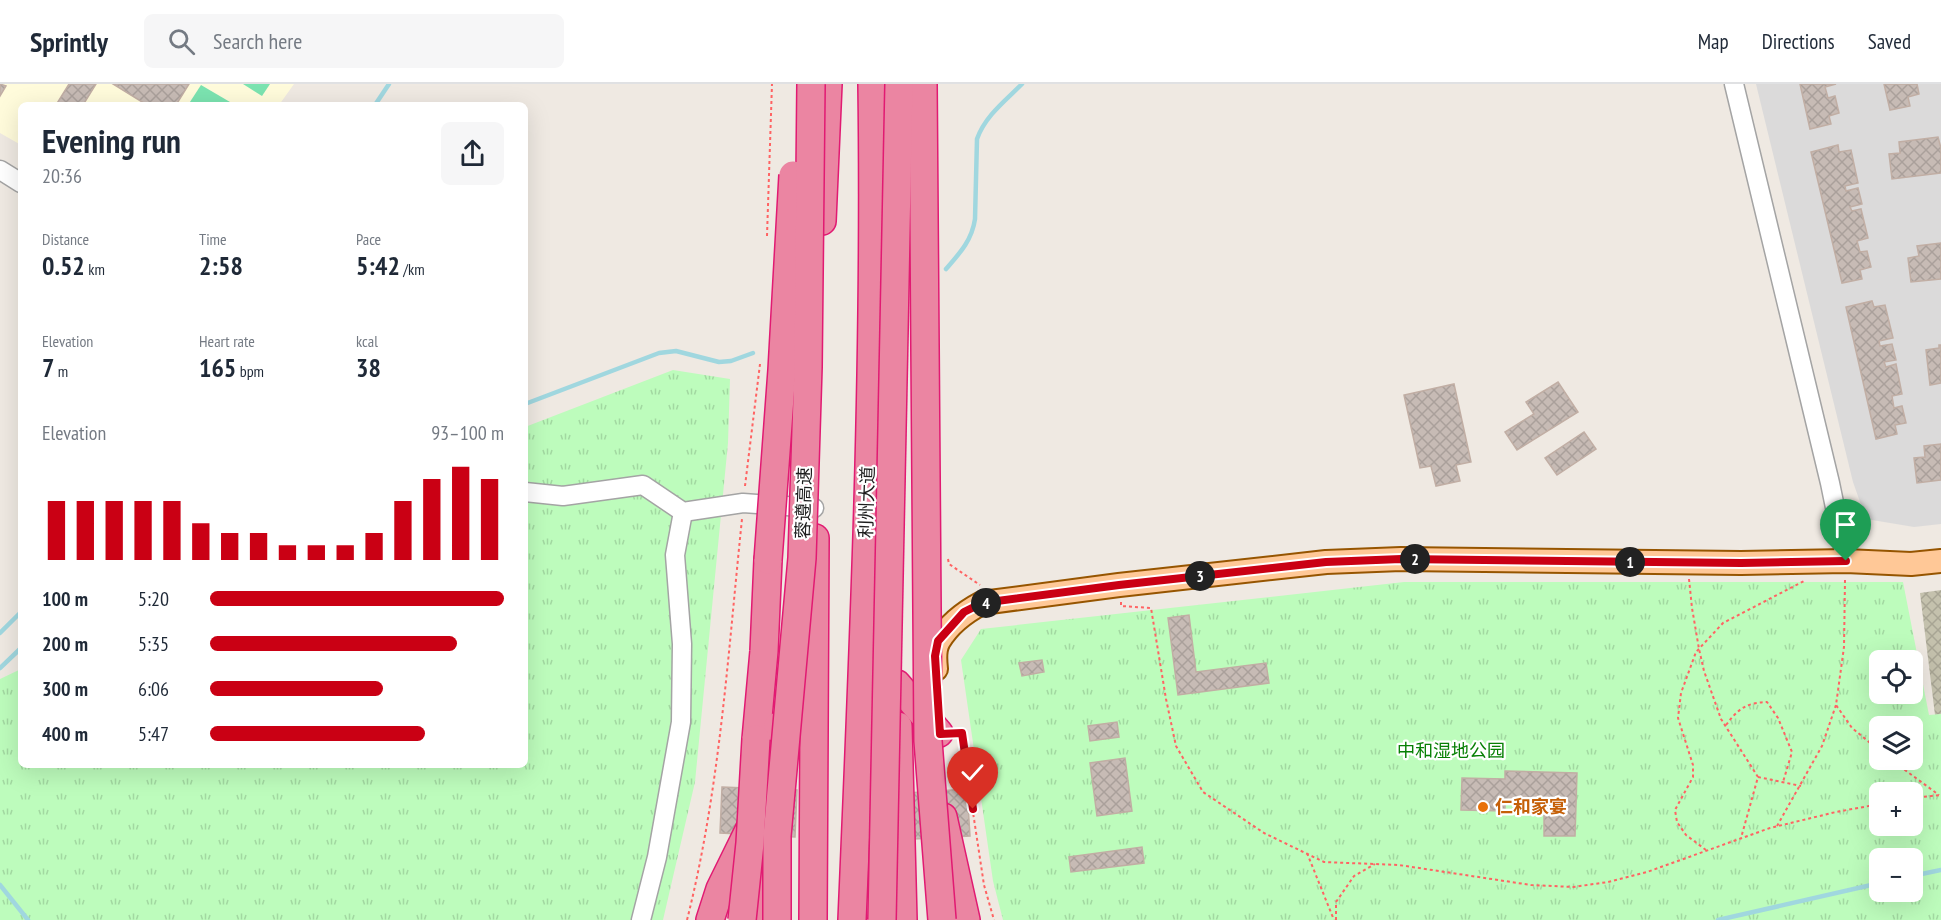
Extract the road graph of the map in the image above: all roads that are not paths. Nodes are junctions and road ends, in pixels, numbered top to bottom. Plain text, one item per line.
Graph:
1 (799, 84) edge
2 (811, 84) edge
3 (828, 84) edge
4 (872, 84) edge
5 (899, 84) edge
6 (922, 84) edge
7 (1734, 84) edge
8 (0, 170) edge
9 (18, 181) edge
10 (528, 492) edge
11 (815, 509) junction
12 (683, 512) junction
13 (1941, 545) edge
14 (814, 552) junction
15 (1846, 561) junction
16 (1941, 561) edge
17 (865, 611) junction
18 (897, 684) junction
19 (940, 734) junction
20 (761, 806) junction
21 (943, 817) joint
22 (640, 920) edge
23 (710, 920) edge
24 (742, 920) edge
25 (758, 920) edge
26 (777, 920) edge
27 (813, 920) edge
28 (852, 920) edge
29 (882, 920) edge
30 (903, 920) edge
31 (942, 920) edge
32 (966, 920) edge

1 - 24 highway, bridge
2 - 26 highway, 蓉遵高速, bridge
3 - 11 highway
4 - 17 highway, 利州大道
5 - 29 highway, bridge
6 - 31 highway, bridge
7 - 15 street
8 - 9 street
10 - 12 street
11 - 12 street
11 - 14 highway
12 - 22 street
13 - 15 main road
14 - 20 highway
14 - 27 highway
15 - 16 main road
15 - 19 main road
17 - 18 highway
17 - 28 highway, 利州大道
18 - 19 highway
18 - 30 highway
19 - 21 main road
20 - 23 highway
20 - 25 highway
21 - 32 highway

